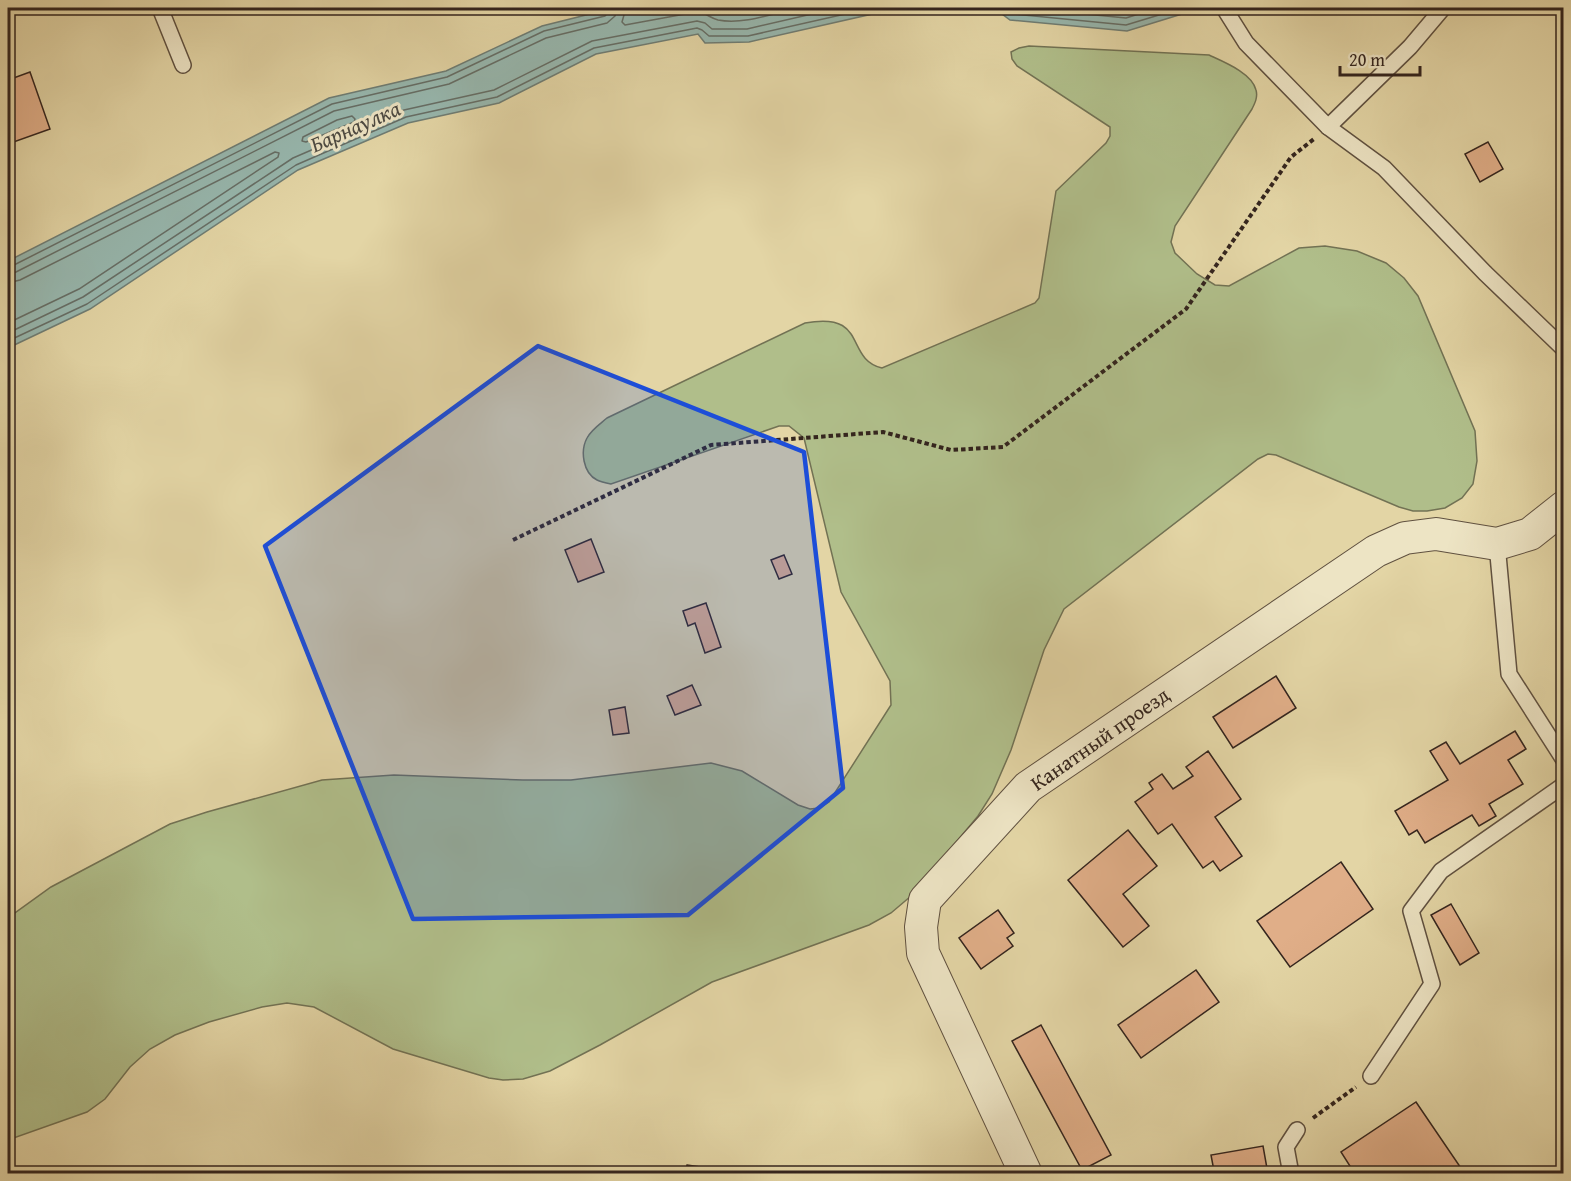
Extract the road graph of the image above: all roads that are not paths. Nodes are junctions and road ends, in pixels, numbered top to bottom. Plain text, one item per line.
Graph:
1 (160, 8) edge
2 (1224, 8) edge
3 (1443, 8) edge
4 (183, 65) dead end
5 (1329, 127) junction
6 (1563, 350) edge
7 (1563, 507) edge
8 (1497, 544) junction
9 (1563, 760) edge
10 (1563, 785) edge
11 (1371, 1076) road end
12 (1298, 1130) road end
13 (1026, 1173) edge
14 (1291, 1173) edge

1 - 4 lane
2 - 5 lane
3 - 5 lane
5 - 6 lane
7 - 8 street, Канатный проезд
8 - 9 lane
8 - 13 street, Канатный проезд
10 - 11 lane
12 - 14 lane

